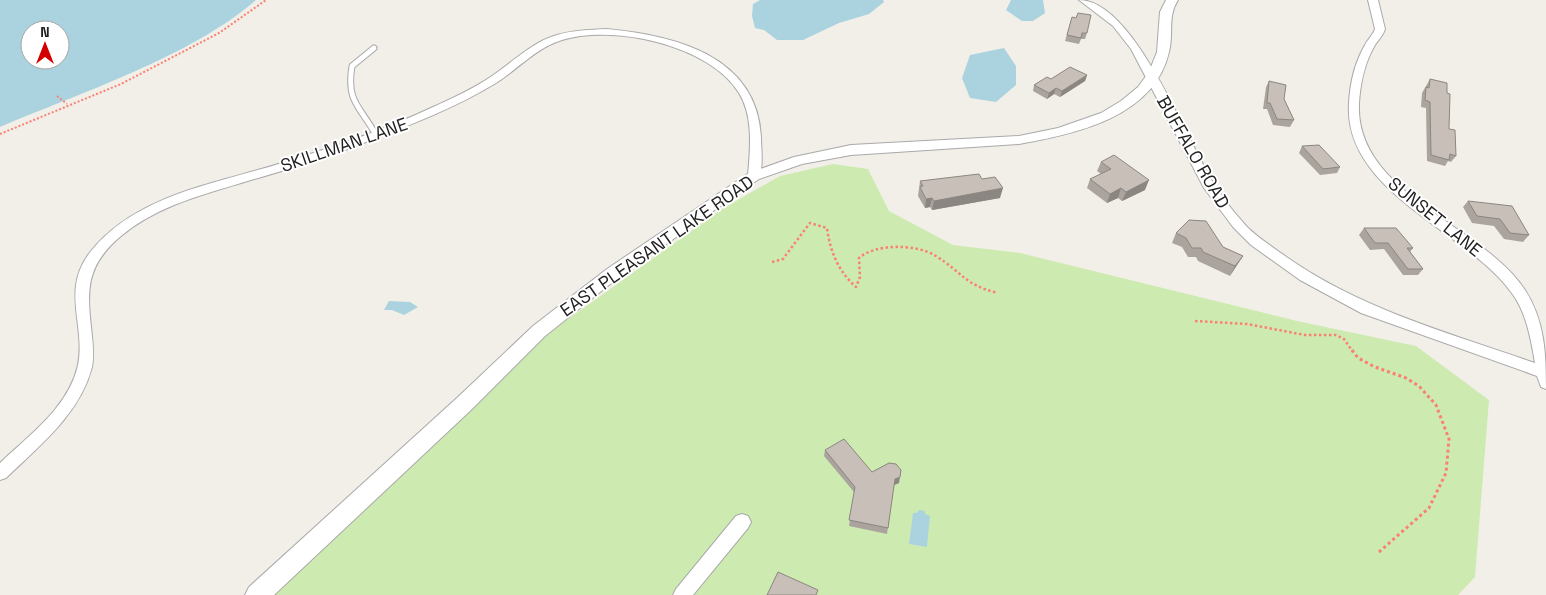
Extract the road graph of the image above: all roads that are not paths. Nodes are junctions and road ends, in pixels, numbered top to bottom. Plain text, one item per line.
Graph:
1 (1084, 0) edge
2 (1172, 0) edge
3 (1373, 0) edge
4 (374, 48) dead end
5 (1150, 77) junction
6 (376, 135) junction
7 (754, 176) junction
8 (1545, 376) edge
9 (0, 473) edge
10 (742, 522) dead end
11 (257, 595) edge
12 (682, 595) edge

1 - 5 street, BUFFALO ROAD
2 - 5 street, EAST PLEASANT LAKE ROAD
3 - 8 street, SUNSET LANE
4 - 6 lane
5 - 7 street, EAST PLEASANT LAKE ROAD
5 - 8 street, BUFFALO ROAD
6 - 7 street, SKILLMAN LANE
6 - 9 street, SKILLMAN LANE
7 - 11 street, EAST PLEASANT LAKE ROAD
10 - 12 street

